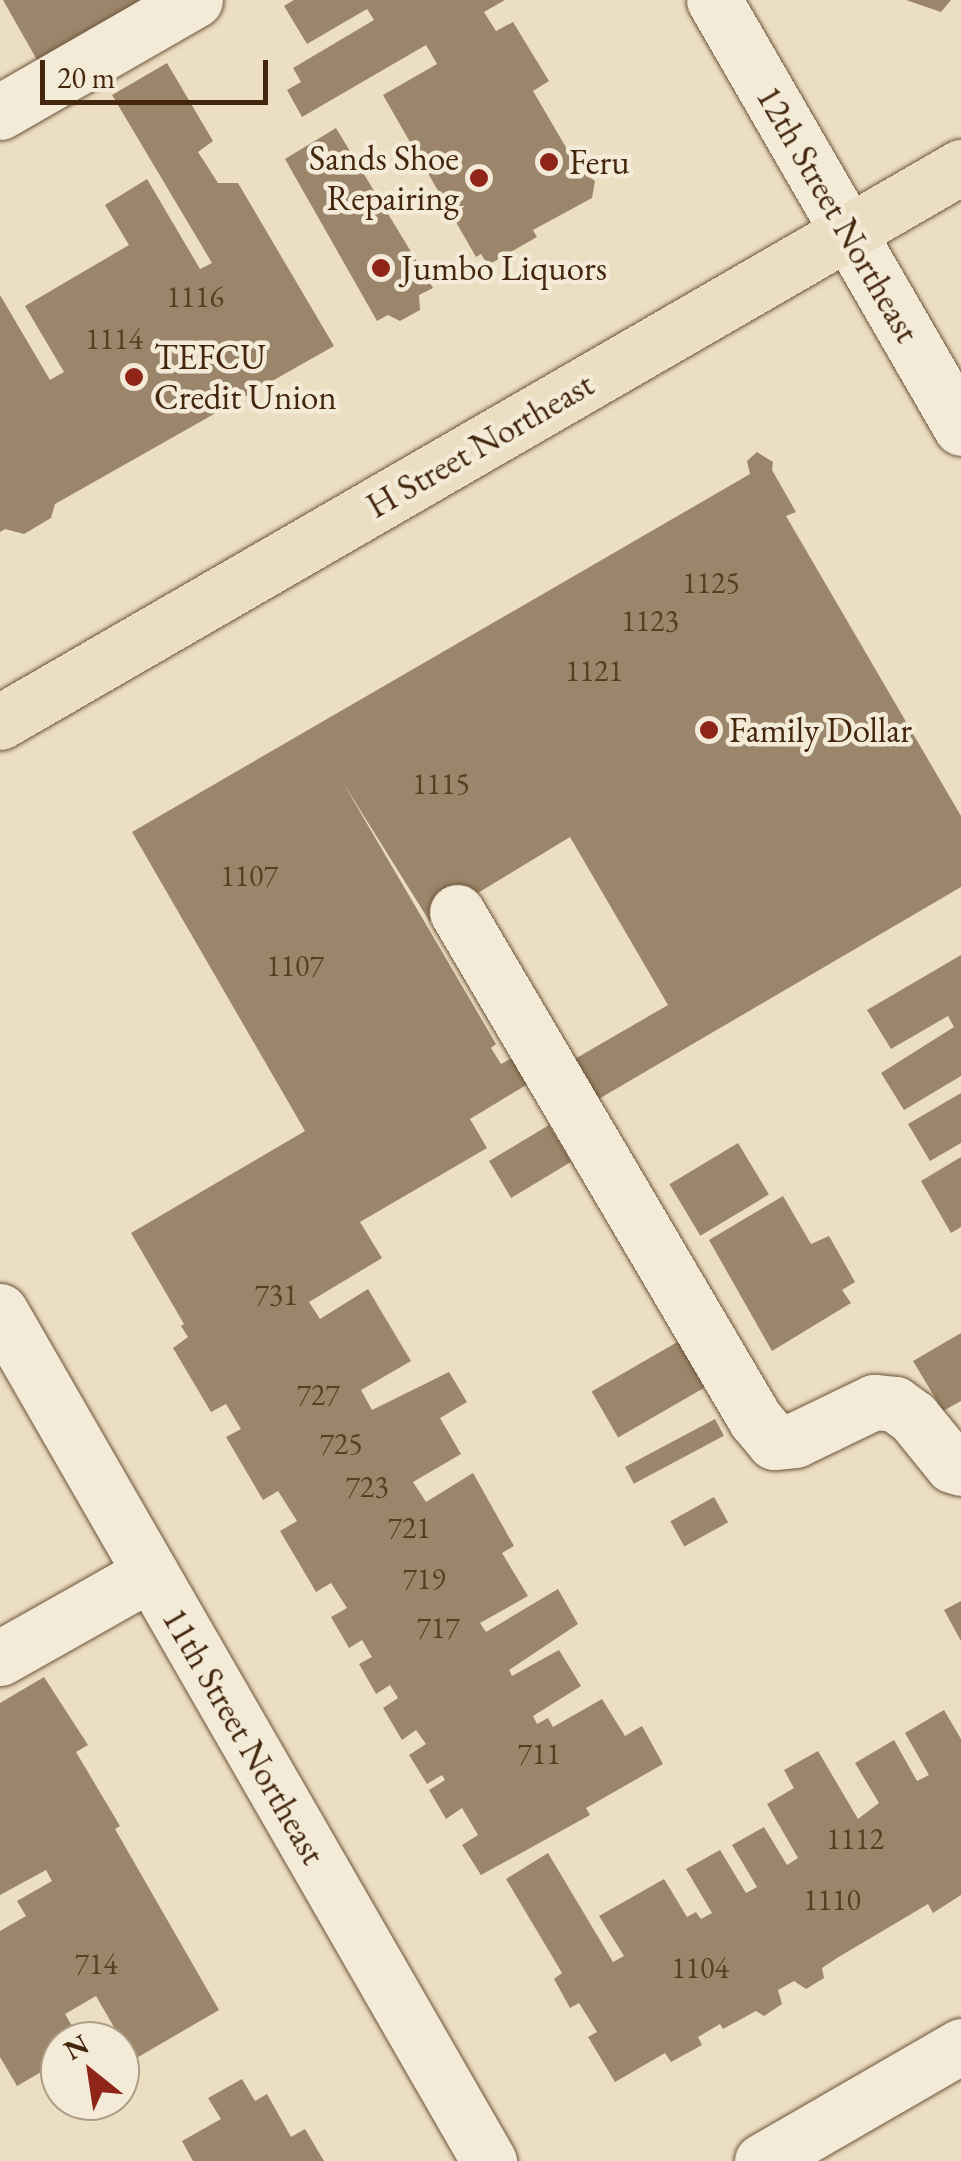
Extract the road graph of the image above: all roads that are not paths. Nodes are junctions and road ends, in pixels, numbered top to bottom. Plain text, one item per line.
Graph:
1 (195, 0) edge
2 (714, 0) edge
3 (5, 98) edge
4 (961, 168) edge
5 (849, 232) junction
6 (961, 428) edge
7 (0, 722) edge
8 (457, 912) dead end
9 (0, 1311) edge
10 (961, 1468) edge
11 (150, 1573) junction
12 (0, 1658) edge
13 (961, 2046) edge
14 (489, 2161) edge
15 (762, 2161) edge

1 - 3 street
2 - 5 street, 12th Street Northeast
4 - 5 main road, H Street Northeast
5 - 6 street, 12th Street Northeast
5 - 7 main road, H Street Northeast
8 - 10 street
9 - 11 street, 11th Street Northeast
11 - 12 street
11 - 14 street, 11th Street Northeast
13 - 15 street

